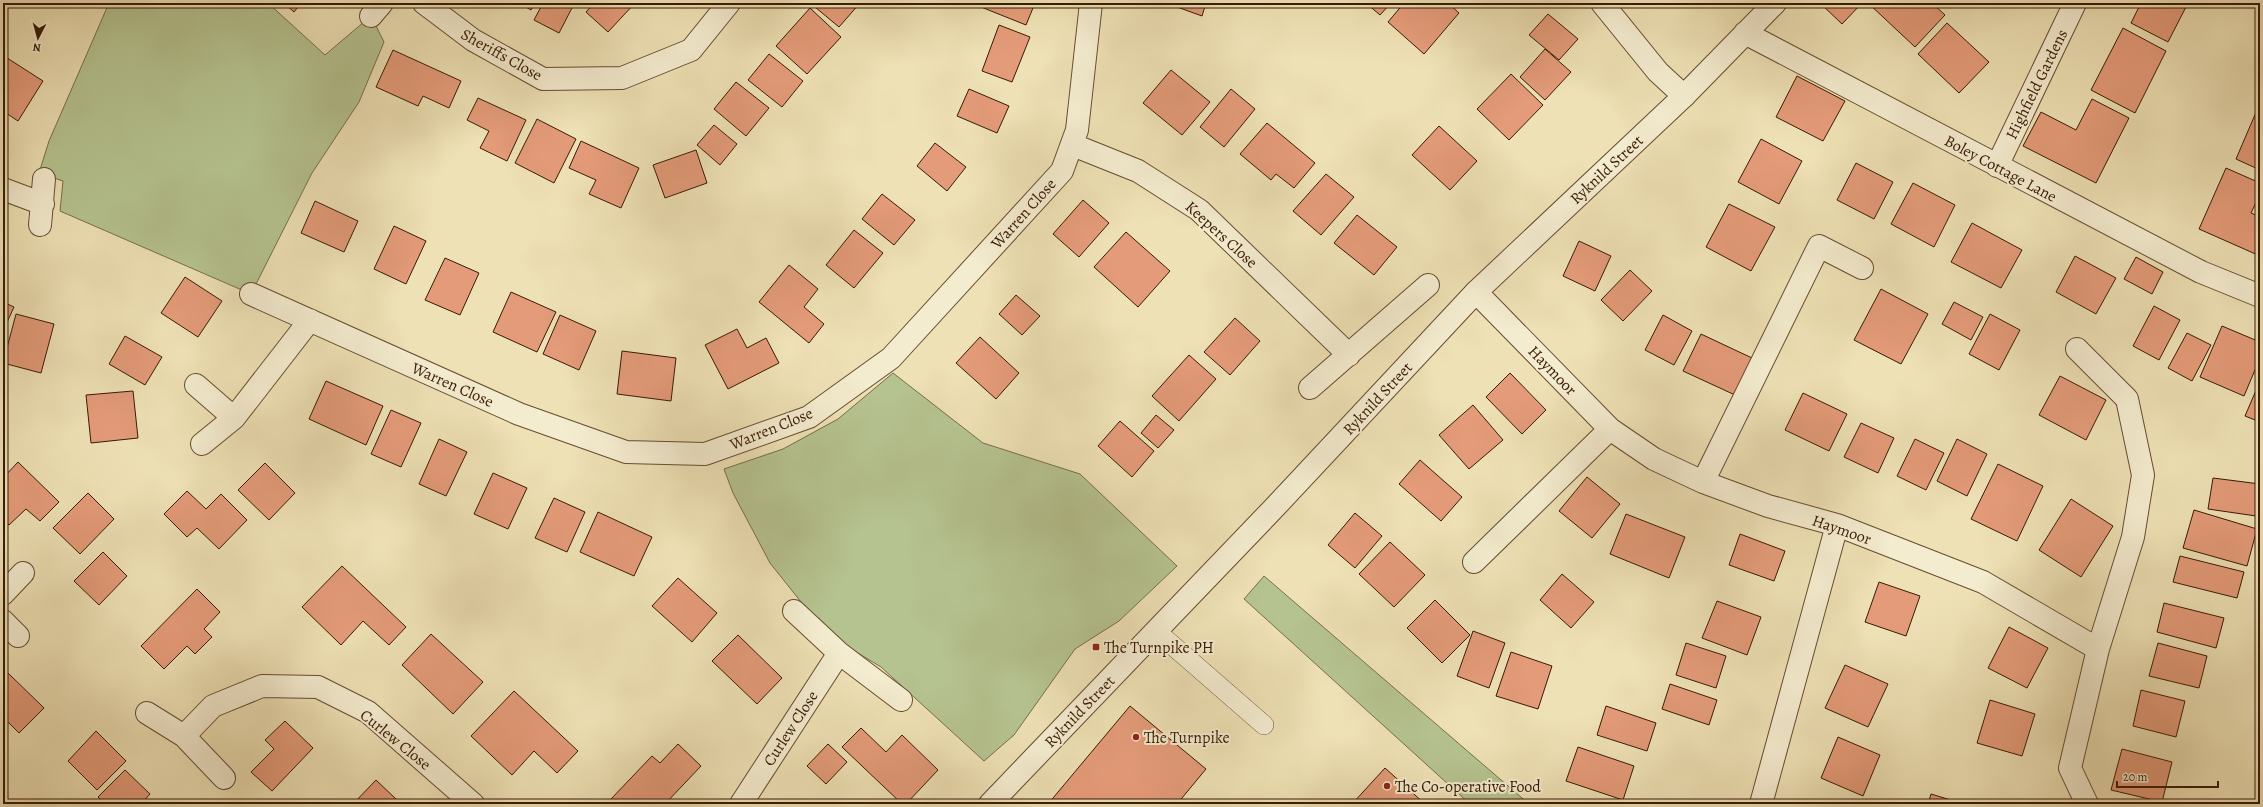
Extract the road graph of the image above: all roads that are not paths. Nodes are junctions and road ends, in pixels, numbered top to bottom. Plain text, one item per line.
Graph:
1 (424, 3) edge
2 (729, 3) edge
3 (1091, 3) edge
4 (1602, 3) edge
5 (1775, 3) edge
6 (2075, 3) edge
7 (1745, 33) junction
8 (1684, 96) junction
9 (1073, 145) junction
10 (1997, 166) junction
11 (44, 179) dead end
12 (3, 189) edge
13 (1862, 268) dead end
14 (1428, 285) dead end
15 (1476, 292) junction
16 (251, 294) dead end
17 (2260, 296) edge
18 (310, 320) junction
19 (2077, 349) dead end
20 (1349, 355) junction
21 (196, 385) dead end
22 (1310, 388) dead end
23 (234, 418) junction
24 (1610, 429) junction
25 (202, 444) dead end
26 (1703, 482) junction
27 (1837, 525) junction
28 (1474, 562) dead end
29 (23, 573) dead end
30 (3, 594) edge
31 (794, 611) dead end
32 (3, 621) edge
33 (1156, 631) junction
34 (18, 636) dead end
35 (2098, 649) junction
36 (839, 653) junction
37 (900, 700) dead end
38 (147, 713) dead end
39 (1264, 726) dead end
40 (184, 736) junction
41 (224, 778) dead end
42 (473, 804) edge
43 (741, 804) edge
44 (990, 804) edge
45 (1761, 804) edge
46 (2087, 804) edge

1 - 2 street, Sheriffs Close
3 - 9 street, Warren Close
4 - 8 street
5 - 7 street, Ryknild Street
6 - 10 street, Highfield Gardens
7 - 8 street, Ryknild Street
7 - 10 street, Boley Cottage Lane
8 - 15 street, Ryknild Street
9 - 18 street, Warren Close
9 - 20 street, Keepers Close
10 - 17 street, Boley Cottage Lane
11 - 12 street
13 - 26 street
14 - 20 street
15 - 24 street, Haymoor
15 - 33 street, Ryknild Street
16 - 18 street, Warren Close
18 - 23 street
19 - 35 street
20 - 22 street
21 - 23 street
23 - 25 street
24 - 26 street, Haymoor
24 - 28 street
26 - 27 street, Haymoor
27 - 35 street, Haymoor
27 - 45 street
29 - 30 street
31 - 36 street
32 - 34 street
33 - 39 lane
33 - 44 street, Ryknild Street
35 - 46 street
36 - 37 street
36 - 43 street, Curlew Close
38 - 40 street
40 - 41 street
40 - 42 street, Curlew Close

